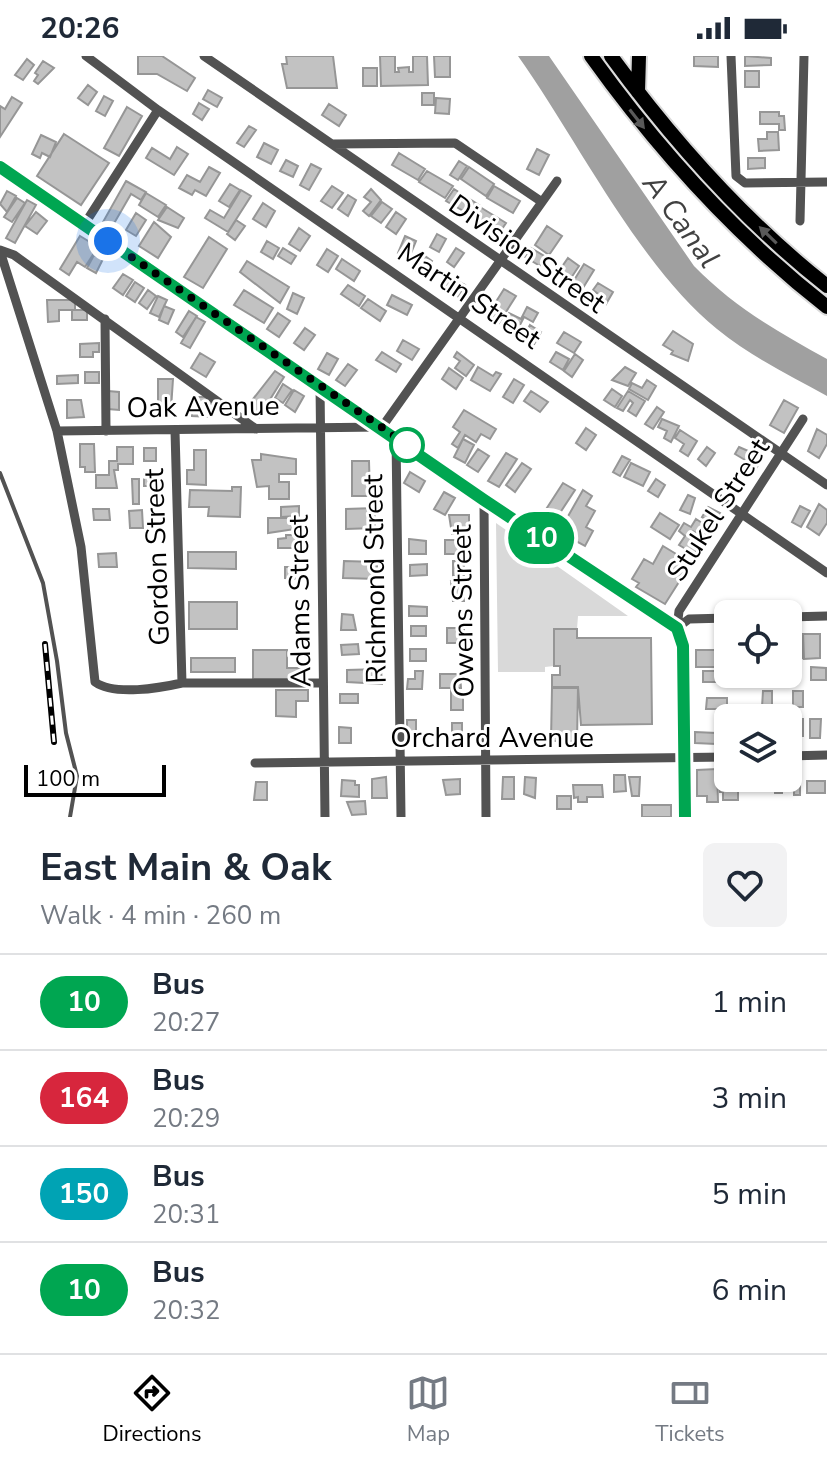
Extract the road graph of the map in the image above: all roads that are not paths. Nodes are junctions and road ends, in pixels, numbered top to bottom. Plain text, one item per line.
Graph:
1 (86, 56) edge
2 (204, 56) edge
3 (591, 56) edge
4 (611, 56) edge
5 (639, 56) edge
6 (731, 56) edge
7 (804, 56) edge
8 (638, 92) junction
9 (158, 110) junction
10 (332, 144) junction
11 (0, 167) edge
12 (557, 181) dead end
13 (827, 182) edge
14 (799, 183) junction
15 (542, 202) junction
16 (800, 221) dead end
17 (84, 225) junction
18 (0, 250) edge
19 (500, 263) junction
20 (827, 286) edge
21 (827, 307) edge
22 (462, 318) junction
23 (105, 319) junction
24 (320, 385) junction
25 (803, 419) dead end
26 (382, 427) junction
27 (320, 428) junction
28 (256, 429) junction
29 (57, 431) junction
30 (106, 431) junction
31 (175, 431) junction
32 (396, 437) junction
33 (781, 453) junction
34 (0, 473) edge
35 (827, 485) edge
36 (484, 500) junction
37 (744, 512) junction
38 (827, 573) edge
39 (827, 616) edge
40 (802, 617) edge
41 (714, 618) edge
42 (677, 628) junction
43 (182, 683) junction
44 (323, 683) junction
45 (827, 755) edge
46 (802, 756) edge
47 (714, 757) edge
48 (685, 758) junction
49 (399, 760) junction
50 (324, 762) junction
51 (486, 762) junction
52 (255, 763) dead end
53 (70, 817) edge
54 (325, 817) edge
55 (401, 817) edge
56 (486, 817) edge
57 (685, 817) edge

1 - 9 street, Martin Street
2 - 10 street, Division Street
3 -> 21 main road
4 - 8 main road
5 - 8 main road
6 - 14 street
7 - 14 street
20 -> 8 main road
9 - 17 street
9 - 22 street, Martin Street
10 - 15 street
10 - 19 street, Division Street
11 - 17 street
12 - 15 street
13 - 14 street
14 - 16 street
15 - 19 street
17 - 24 street
18 - 23 street
18 - 29 street
19 - 22 street
19 - 33 street, Division Street
22 - 26 street
22 - 37 street, Martin Street
23 - 28 street
23 - 30 street
24 - 26 street
24 - 27 street, Adams Street
25 - 33 street, Stukel Street
26 - 27 street, Oak Avenue
26 - 32 street
27 - 28 street, Oak Avenue
27 - 44 street, Adams Street
28 - 31 street, Oak Avenue
29 - 30 street, Oak Avenue
29 - 43 street
30 - 31 street, Oak Avenue
31 - 43 street, Gordon Street
32 - 36 street
32 - 49 street, Richmond Street
33 - 35 street, Division Street
33 - 37 street, Stukel Street
34 - 53 lane
36 - 42 street
36 - 51 street, Owens Street
37 - 38 street, Martin Street
37 - 42 street, Stukel Street
39 - 40 street
41 - 42 street
42 - 48 street
43 - 44 street
44 - 50 street, Adams Street
45 - 46 street
47 - 48 street, Orchard Avenue
48 - 51 street, Orchard Avenue
48 - 57 street
49 - 50 street, Orchard Avenue
49 - 51 street, Orchard Avenue
49 - 55 street, Richmond Street
50 - 52 street, Orchard Avenue
50 - 54 street, Adams Street
51 - 56 street, Owens Street

